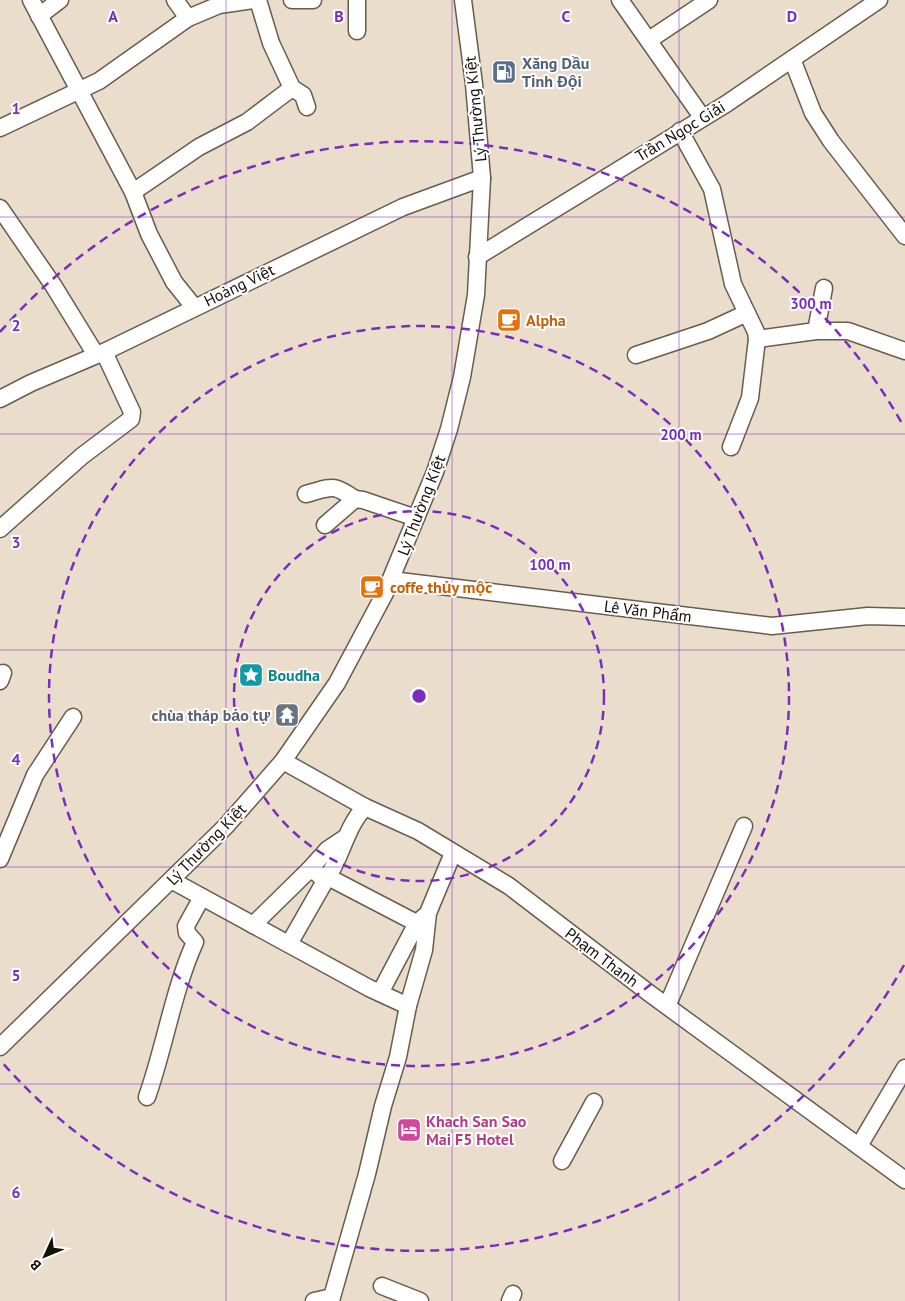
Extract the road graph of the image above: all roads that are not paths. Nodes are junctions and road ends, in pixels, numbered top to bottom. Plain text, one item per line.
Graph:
1 (31, 0) edge
2 (60, 0) edge
3 (174, 0) edge
4 (253, 0) edge
5 (258, 0) edge
6 (292, 0) edge
7 (313, 0) edge
8 (357, 0) edge
9 (463, 0) edge
10 (620, 0) edge
11 (708, 0) edge
12 (875, 1) edge
13 (40, 16) junction
14 (188, 18) junction
15 (357, 31) dead end
16 (649, 40) junction
17 (792, 59) junction
18 (292, 88) junction
19 (78, 89) junction
20 (307, 107) dead end
21 (702, 117) junction
22 (0, 128) edge
23 (680, 131) junction
24 (482, 178) junction
25 (133, 192) junction
26 (0, 208) edge
27 (905, 236) edge
28 (477, 257) junction
29 (824, 288) dead end
30 (194, 308) junction
31 (747, 313) junction
32 (816, 331) junction
33 (757, 339) junction
34 (905, 351) edge
35 (100, 353) junction
36 (636, 355) dead end
37 (0, 400) edge
38 (731, 447) dead end
39 (306, 494) dead end
40 (355, 499) junction
41 (416, 518) junction
42 (325, 525) dead end
43 (0, 529) edge
44 (392, 580) junction
45 (905, 617) edge
46 (73, 718) dead end
47 (283, 761) junction
48 (365, 807) junction
49 (744, 826) dead end
50 (345, 838) junction
51 (453, 853) junction
52 (0, 859) edge
53 (309, 870) junction
54 (326, 879) junction
55 (171, 880) junction
56 (202, 897) junction
57 (424, 921) junction
58 (253, 925) junction
59 (289, 944) junction
60 (380, 993) junction
61 (668, 1004) junction
62 (408, 1006) junction
63 (0, 1047) edge
64 (905, 1068) edge
65 (146, 1097) dead end
66 (594, 1102) dead end
67 (858, 1146) junction
68 (562, 1161) dead end
69 (905, 1180) edge
70 (382, 1286) dead end
71 (314, 1301) edge
72 (420, 1301) edge

1 - 13 street
2 - 13 street
3 - 14 street
4 - 14 street
5 - 18 street
6 - 7 street
8 - 15 street
9 - 24 street, Lý Thường Kiệt
10 - 16 street
11 - 16 street
12 - 17 street, Trần Ngọc Giải
13 - 19 street
14 - 19 street
16 - 21 street
17 - 21 street, Trần Ngọc Giải
17 - 27 street
18 - 20 street
18 - 25 street
19 - 22 street
19 - 25 street
21 - 23 street, Trần Ngọc Giải
23 - 28 street, Trần Ngọc Giải
23 - 31 street
24 - 28 street, Lý Thường Kiệt
24 - 30 street, Hoàng Việt
25 - 30 street
26 - 35 street
28 - 41 street, Lý Thường Kiệt
29 - 32 street
30 - 35 street, Hoàng Việt
31 - 33 street
31 - 36 street
32 - 33 street
32 - 34 street
33 - 38 street
35 - 37 street, Hoàng Việt
35 - 43 street
39 - 40 street
40 - 41 street
40 - 42 street
41 - 44 street, Lý Thường Kiệt
44 - 45 street, Lê Văn Phẩm
44 - 47 street, Lý Thường Kiệt
46 - 52 street
47 - 48 street, Phạm Thanh
47 - 55 street, Lý Thường Kiệt
48 - 50 street
48 - 51 street, Phạm Thanh
49 - 61 street
50 - 53 street
50 - 54 street
51 - 57 street
51 - 61 street, Phạm Thanh
53 - 54 street
53 - 58 street
54 - 57 street
54 - 59 street
55 - 56 street
55 - 63 street, Lý Thường Kiệt
56 - 58 street
56 - 65 street
57 - 60 street
57 - 62 street
58 - 59 street
59 - 60 street
60 - 62 street
61 - 67 street, Phạm Thanh
62 - 71 street
64 - 67 street
66 - 68 street
67 - 69 street, Phạm Thanh
70 - 72 street

